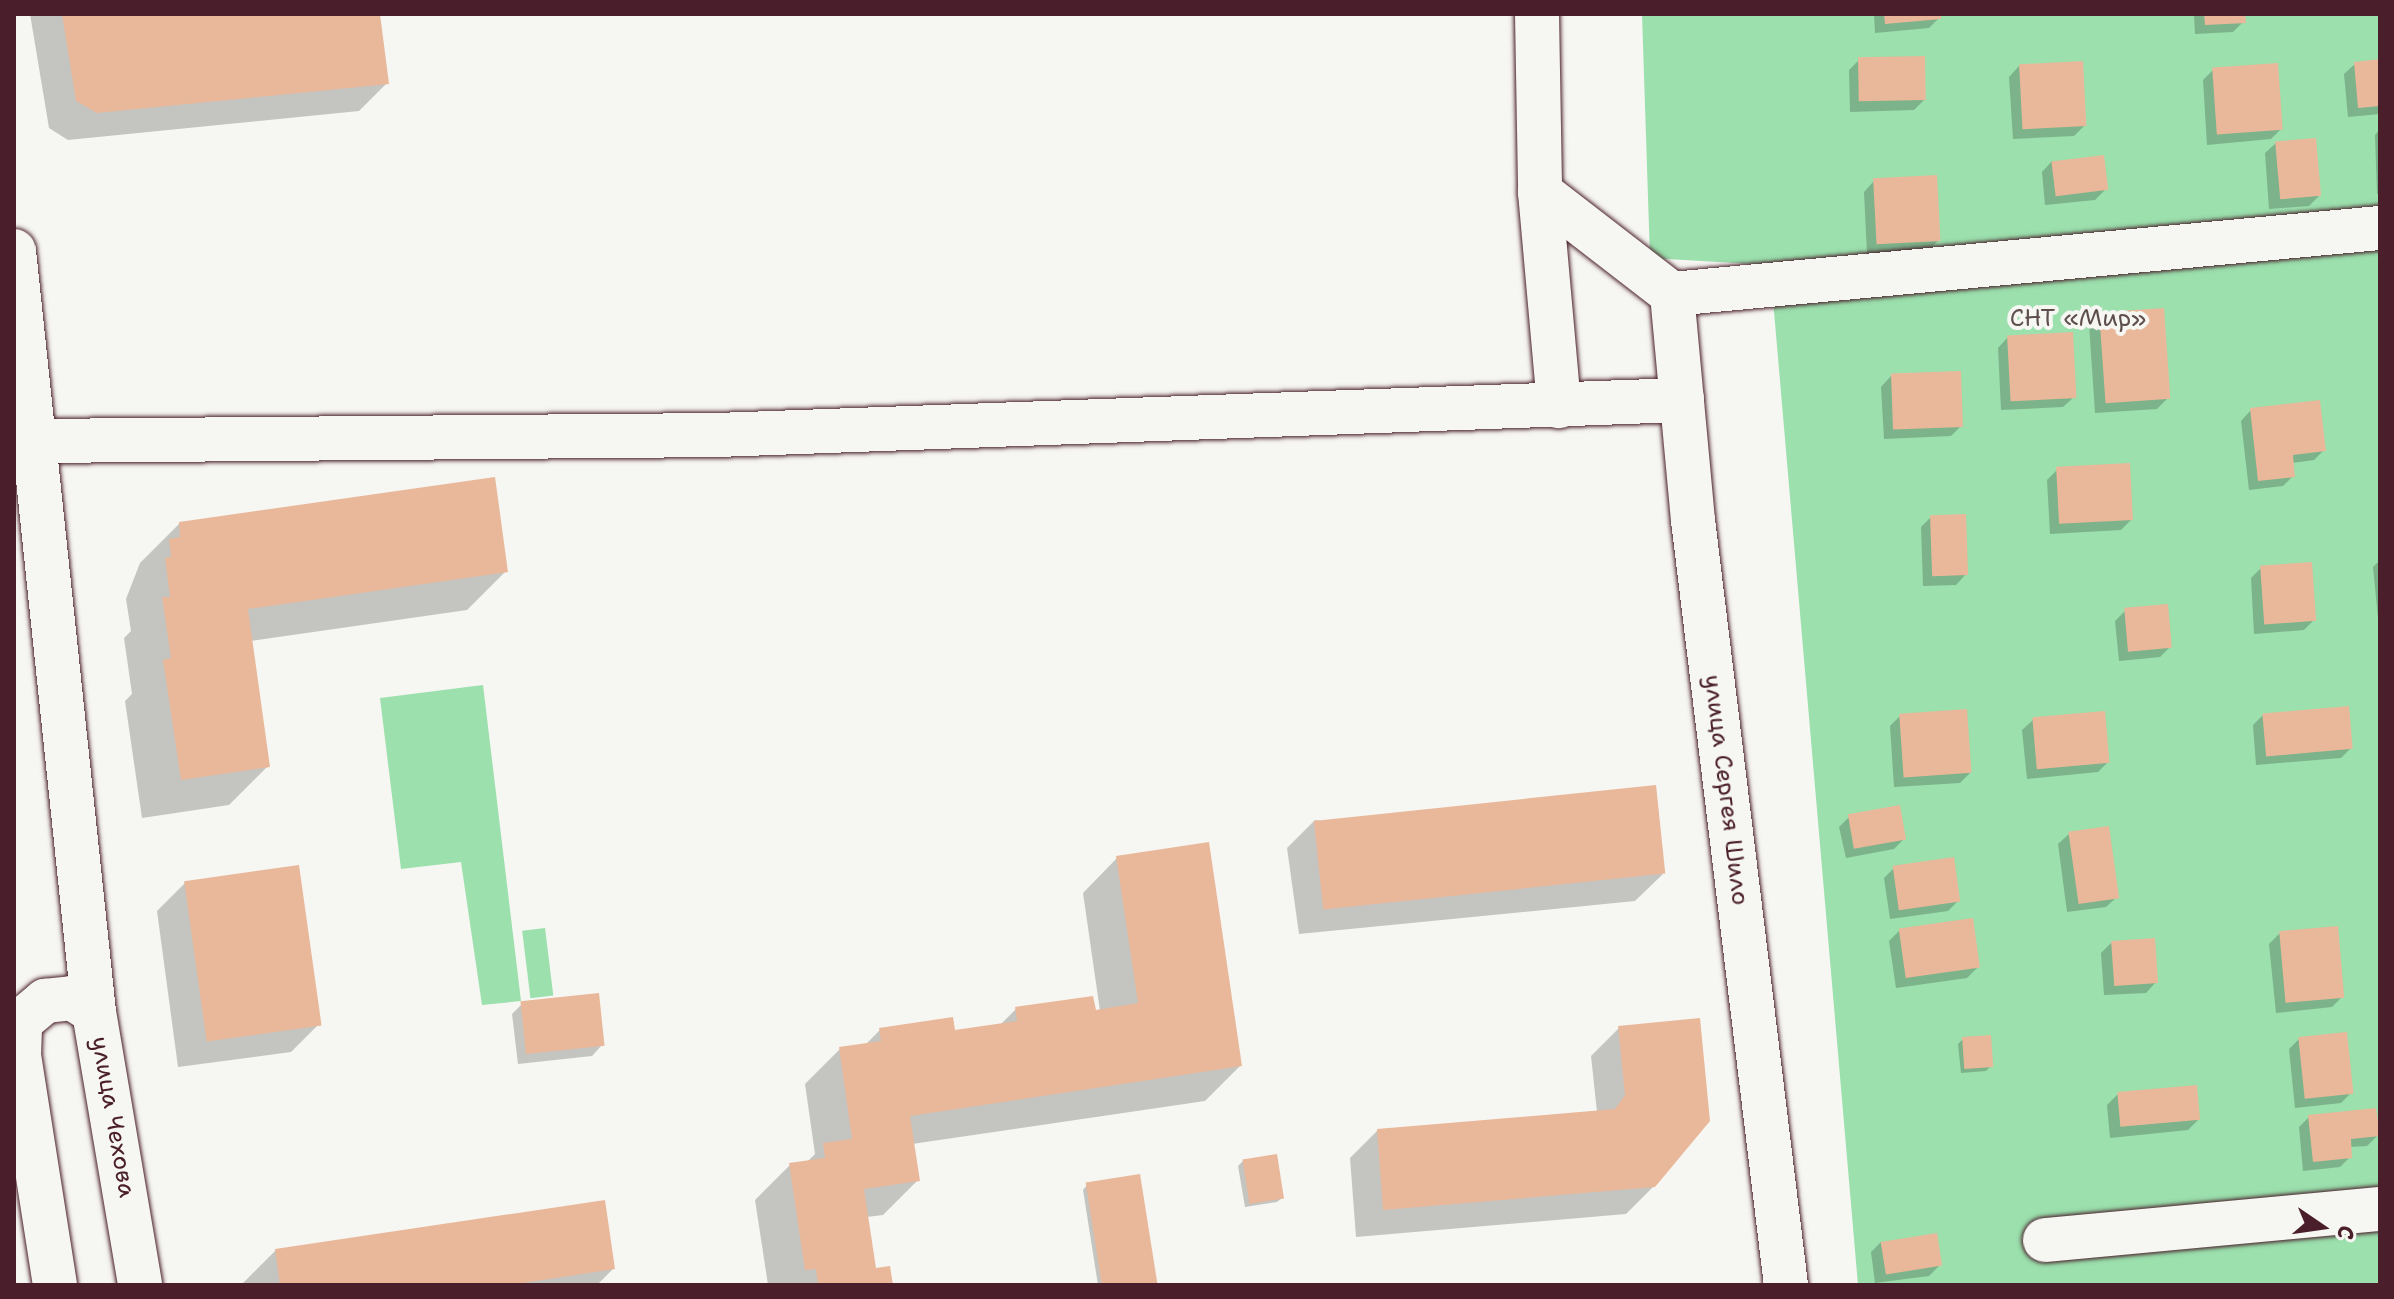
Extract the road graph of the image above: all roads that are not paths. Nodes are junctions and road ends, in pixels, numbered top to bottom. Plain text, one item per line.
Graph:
1 (1537, 14) edge
2 (1540, 192) junction
3 (2380, 228) edge
4 (14, 251) edge
5 (1672, 294) junction
6 (1682, 400) junction
7 (1559, 406) junction
8 (34, 441) junction
9 (94, 1012) junction
10 (2380, 1209) edge
11 (2045, 1240) dead end
12 (55, 1285) edge
13 (140, 1285) edge
14 (1786, 1285) edge

1 - 2 street
2 - 5 street
2 - 7 street
3 - 5 street
4 - 8 street
5 - 6 street, улица Сергея Шило
6 - 7 street
6 - 14 street, улица Сергея Шило
7 - 8 street
8 - 9 street
9 - 12 street, улица Чехова
9 - 13 street, улица Чехова
10 - 11 street

